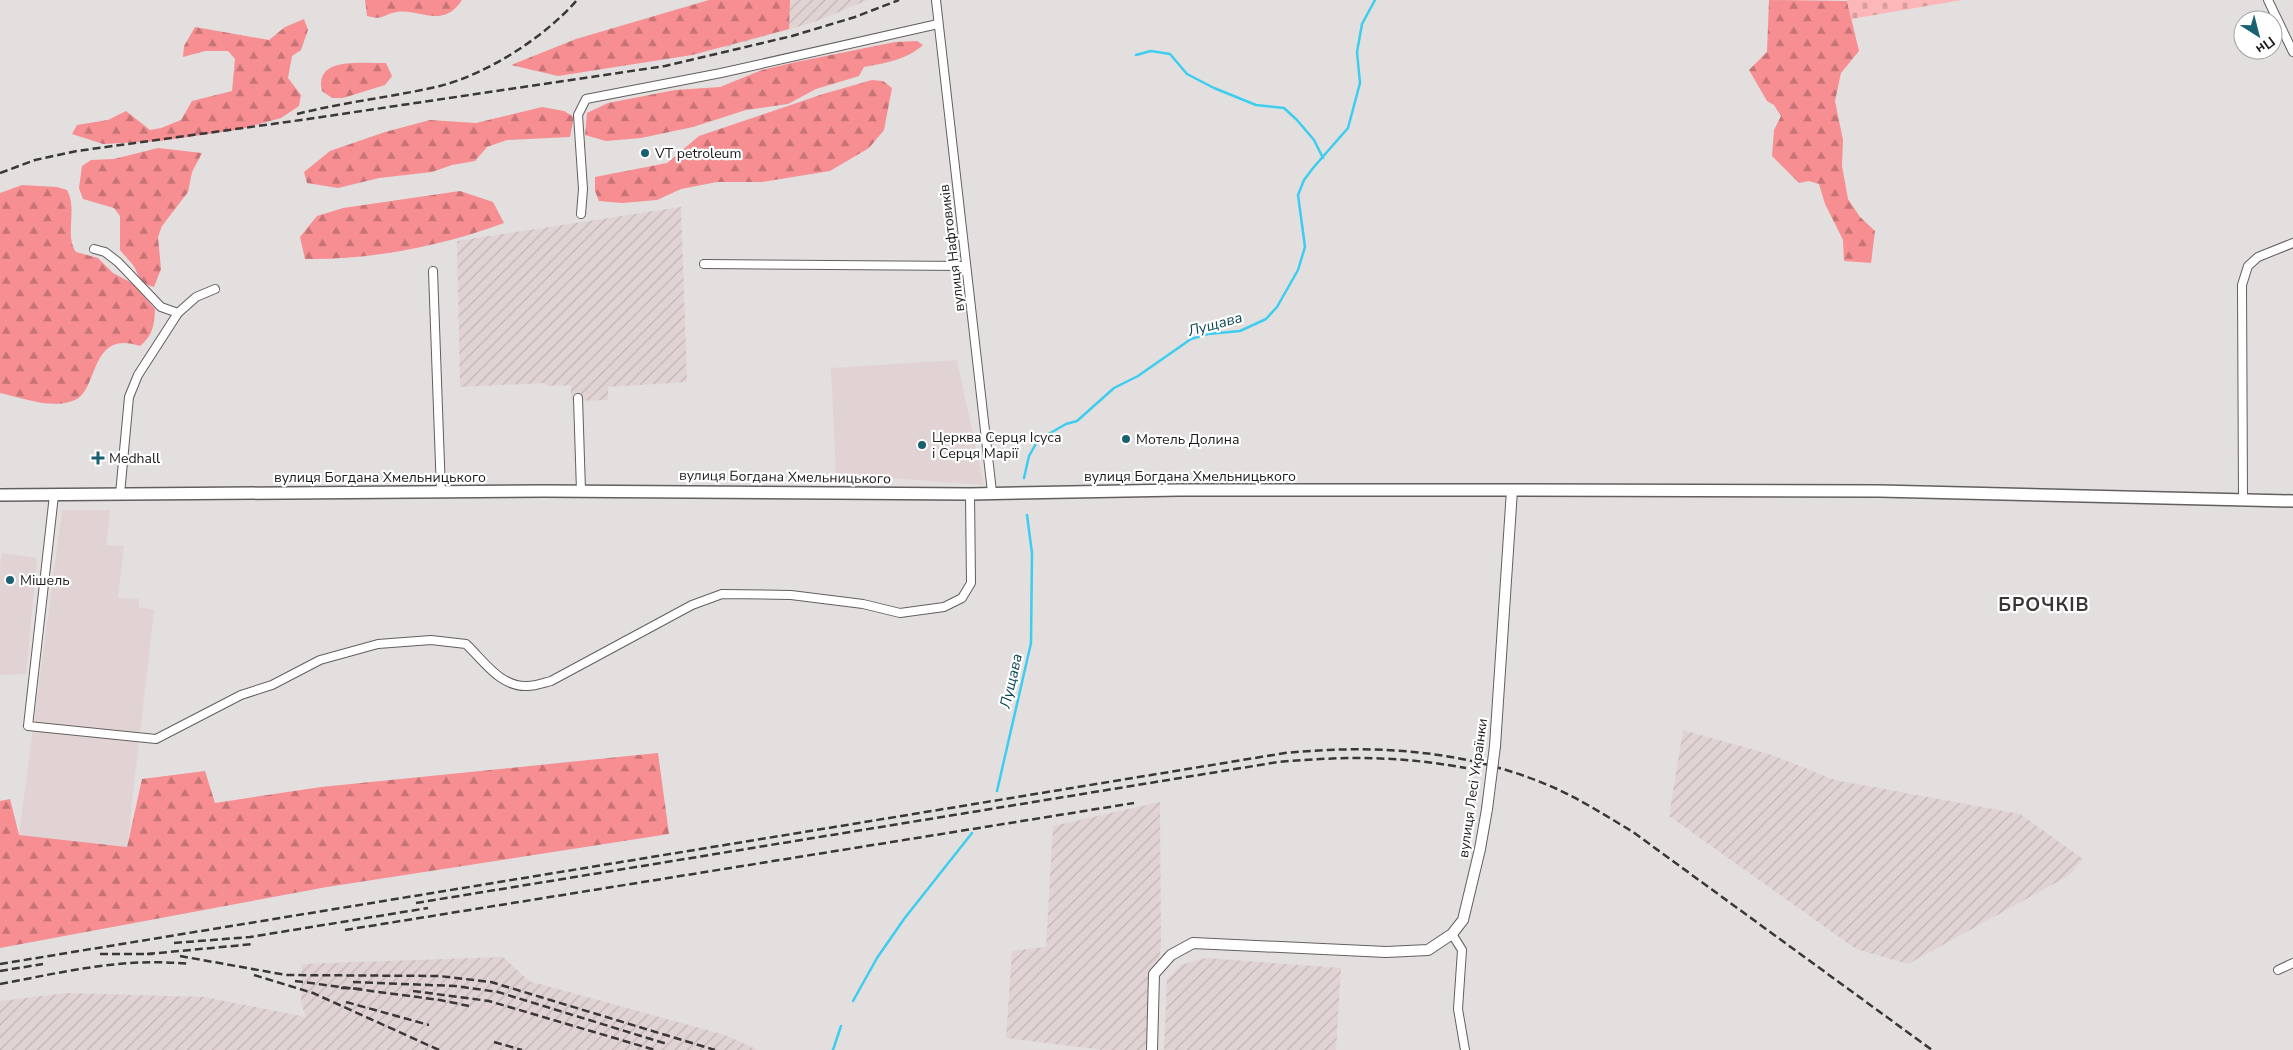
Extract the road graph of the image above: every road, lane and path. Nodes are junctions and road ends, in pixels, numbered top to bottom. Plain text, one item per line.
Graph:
1 (936, 0) edge
2 (2268, 0) edge
3 (938, 24) junction
4 (2293, 52) edge
5 (581, 214) dead end
6 (2293, 243) edge
7 (94, 249) dead end
8 (704, 264) dead end
9 (966, 266) junction
10 (433, 271) dead end
11 (215, 289) dead end
12 (178, 313) junction
13 (578, 398) dead end
14 (1512, 490) junction
15 (582, 491) junction
16 (441, 492) junction
17 (992, 492) junction
18 (120, 494) junction
19 (970, 494) junction
20 (0, 495) edge
21 (54, 495) junction
22 (2243, 499) junction
23 (2293, 501) edge
24 (1452, 934) junction
25 (2293, 963) edge
26 (2278, 970) dead end
27 (1152, 1050) edge
28 (1465, 1050) edge

1 - 3 street, вулиця Нафтовиків
2 - 4 street
3 - 5 street
3 - 9 street, вулиця Нафтовиків
6 - 22 street
7 - 12 street
8 - 9 street
9 - 17 street, вулиця Нафтовиків
10 - 16 street
11 - 12 street
12 - 18 street
13 - 15 street
14 - 17 main road, вулиця Богдана Хмельницького
14 - 22 main road, вулиця Богдана Хмельницького
14 - 24 street, вулиця Лесі Українки, bridge
15 - 16 main road, вулиця Богдана Хмельницького
15 - 19 main road, вулиця Богдана Хмельницького
16 - 18 main road, вулиця Богдана Хмельницького
17 - 19 main road, вулиця Богдана Хмельницького
18 - 21 main road, вулиця Богдана Хмельницького
19 - 21 street
20 - 21 main road, вулиця Богдана Хмельницького
22 - 23 main road, вулиця Богдана Хмельницького
24 - 27 street, вулиця Лесі Українки
24 - 28 street
25 - 26 street

